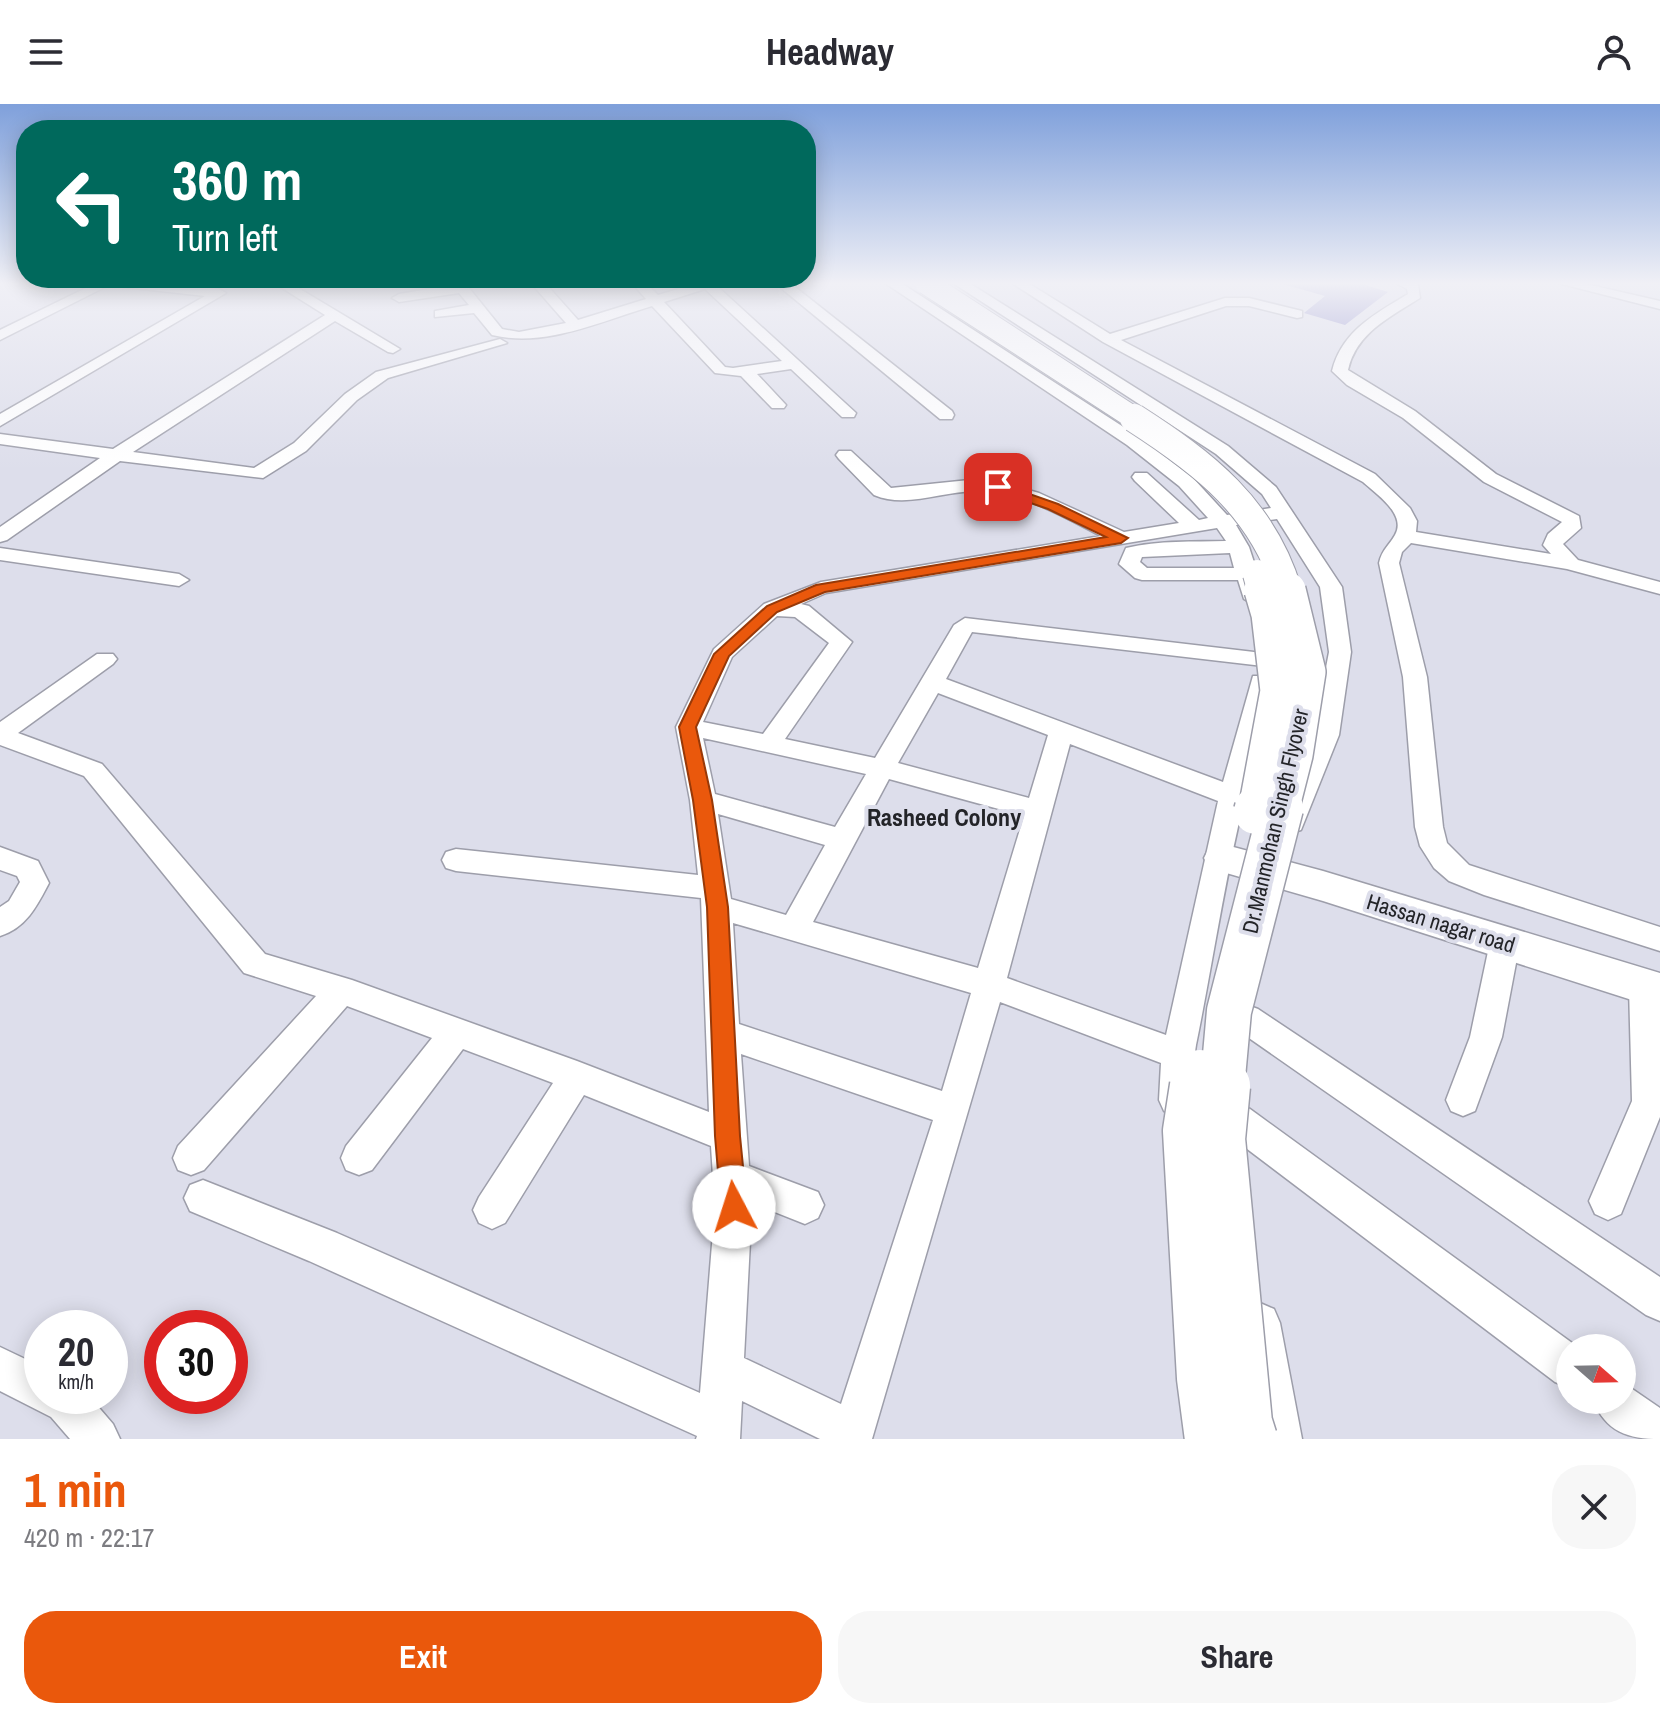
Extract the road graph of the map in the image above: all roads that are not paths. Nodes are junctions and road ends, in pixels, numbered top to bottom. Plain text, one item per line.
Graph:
1 (130, 345) edge
2 (288, 345) edge
3 (387, 345) edge
4 (470, 345) edge
5 (698, 345) edge
6 (773, 345) edge
7 (859, 345) edge
8 (987, 345) edge
9 (1001, 345) edge
10 (1022, 345) edge
11 (1055, 345) edge
12 (1120, 345) edge
13 (1350, 345) edge
14 (393, 349) dead end
15 (792, 364) junction
16 (745, 371) junction
17 (778, 405) dead end
18 (848, 413) dead end
19 (946, 415) dead end
20 (0, 421) edge
21 (0, 439) edge
22 (116, 455) junction
23 (845, 455) dead end
24 (1141, 477) dead end
25 (1282, 512) junction
26 (1224, 521) junction
27 (1194, 526) junction
28 (0, 536) edge
29 (1407, 536) junction
30 (1121, 538) junction
31 (1239, 547) junction
32 (0, 554) edge
33 (1571, 564) junction
34 (1249, 574) junction
35 (179, 580) dead end
36 (1660, 588) edge
37 (772, 609) junction
38 (105, 659) dead end
39 (1263, 659) junction
40 (932, 682) junction
41 (688, 727) junction
42 (1061, 732) junction
43 (0, 735) edge
44 (769, 744) junction
45 (885, 769) junction
46 (1232, 796) junction
47 (703, 800) junction
48 (1038, 810) junction
49 (841, 839) junction
50 (0, 858) edge
51 (1222, 858) junction
52 (456, 860) dead end
53 (1272, 873) junction
54 (716, 898) junction
55 (0, 924) edge
56 (794, 929) junction
57 (1660, 939) edge
58 (1505, 942) junction
59 (990, 985) junction
60 (1652, 989) edge
61 (341, 990) junction
62 (1247, 1019) junction
63 (456, 1032) junction
64 (725, 1034) junction
65 (1178, 1054) junction
66 (577, 1076) junction
67 (1463, 1100) dead end
68 (953, 1111) junction
69 (1238, 1121) junction
70 (728, 1136) junction
71 (191, 1158) dead end
72 (359, 1158) dead end
73 (731, 1177) junction
74 (203, 1198) dead end
75 (1608, 1201) dead end
76 (805, 1205) dead end
77 (492, 1210) dead end
78 (1660, 1301) edge
79 (1556, 1357) edge
80 (0, 1368) edge
81 (723, 1370) junction
82 (24, 1381) edge
83 (76, 1414) edge
84 (1633, 1414) edge
85 (719, 1432) edge
86 (1660, 1434) edge
87 (863, 1436) edge
88 (98, 1439) edge
89 (1190, 1439) edge
90 (1213, 1439) edge
91 (1249, 1439) edge
92 (1280, 1439) edge

1 - 20 street
2 - 22 street
3 - 14 street
4 - 22 street
5 - 16 street
6 - 15 street
7 - 19 street
8 - 26 street
9 - 90 highway, Dr.Manmohan Singh Flyover, bridge
10 - 91 highway, Dr.Manmohan Singh Flyover, bridge
11 - 25 street
12 - 29 street
13 - 33 street
15 - 16 street
15 - 18 street
16 - 17 street
21 - 22 street
22 - 28 street
23 - 30 street
24 - 27 street
25 - 26 street
25 - 53 street
26 - 27 street
26 - 31 street
27 - 30 street
29 - 33 street
29 - 57 street
30 - 37 street
31 - 34 street
31 - 34 street
32 - 35 street
33 - 36 street
34 - 39 street
37 - 41 street
37 - 44 street
38 - 43 street
39 - 40 street
39 - 46 street
40 - 42 street
40 - 45 street
41 - 44 street
41 - 47 street
42 - 46 street
42 - 48 street
43 - 61 street
44 - 45 street
45 - 48 street
45 - 49 street
46 - 51 street
47 - 49 street
47 - 54 street
48 - 59 street
49 - 56 street
50 - 55 street
51 - 53 main road, Hassan nagar road
51 - 65 street
52 - 54 street
53 - 58 main road, Hassan nagar road
53 - 62 street
54 - 56 street
54 - 64 street
56 - 59 street
58 - 60 main road, Hassan nagar road
58 - 67 street
59 - 65 street
59 - 68 street
60 - 75 street
61 - 63 street
61 - 71 street
62 - 69 street
62 - 78 street
63 - 66 street
63 - 72 street
64 - 68 street
64 - 70 street
65 - 89 street
66 - 70 street
66 - 77 street
68 - 87 street
69 - 79 street
69 - 92 street
70 - 73 street
73 - 76 street
73 - 81 street
74 - 85 street
80 - 82 street
81 - 85 street
81 - 87 street
83 - 88 street
84 - 86 street

